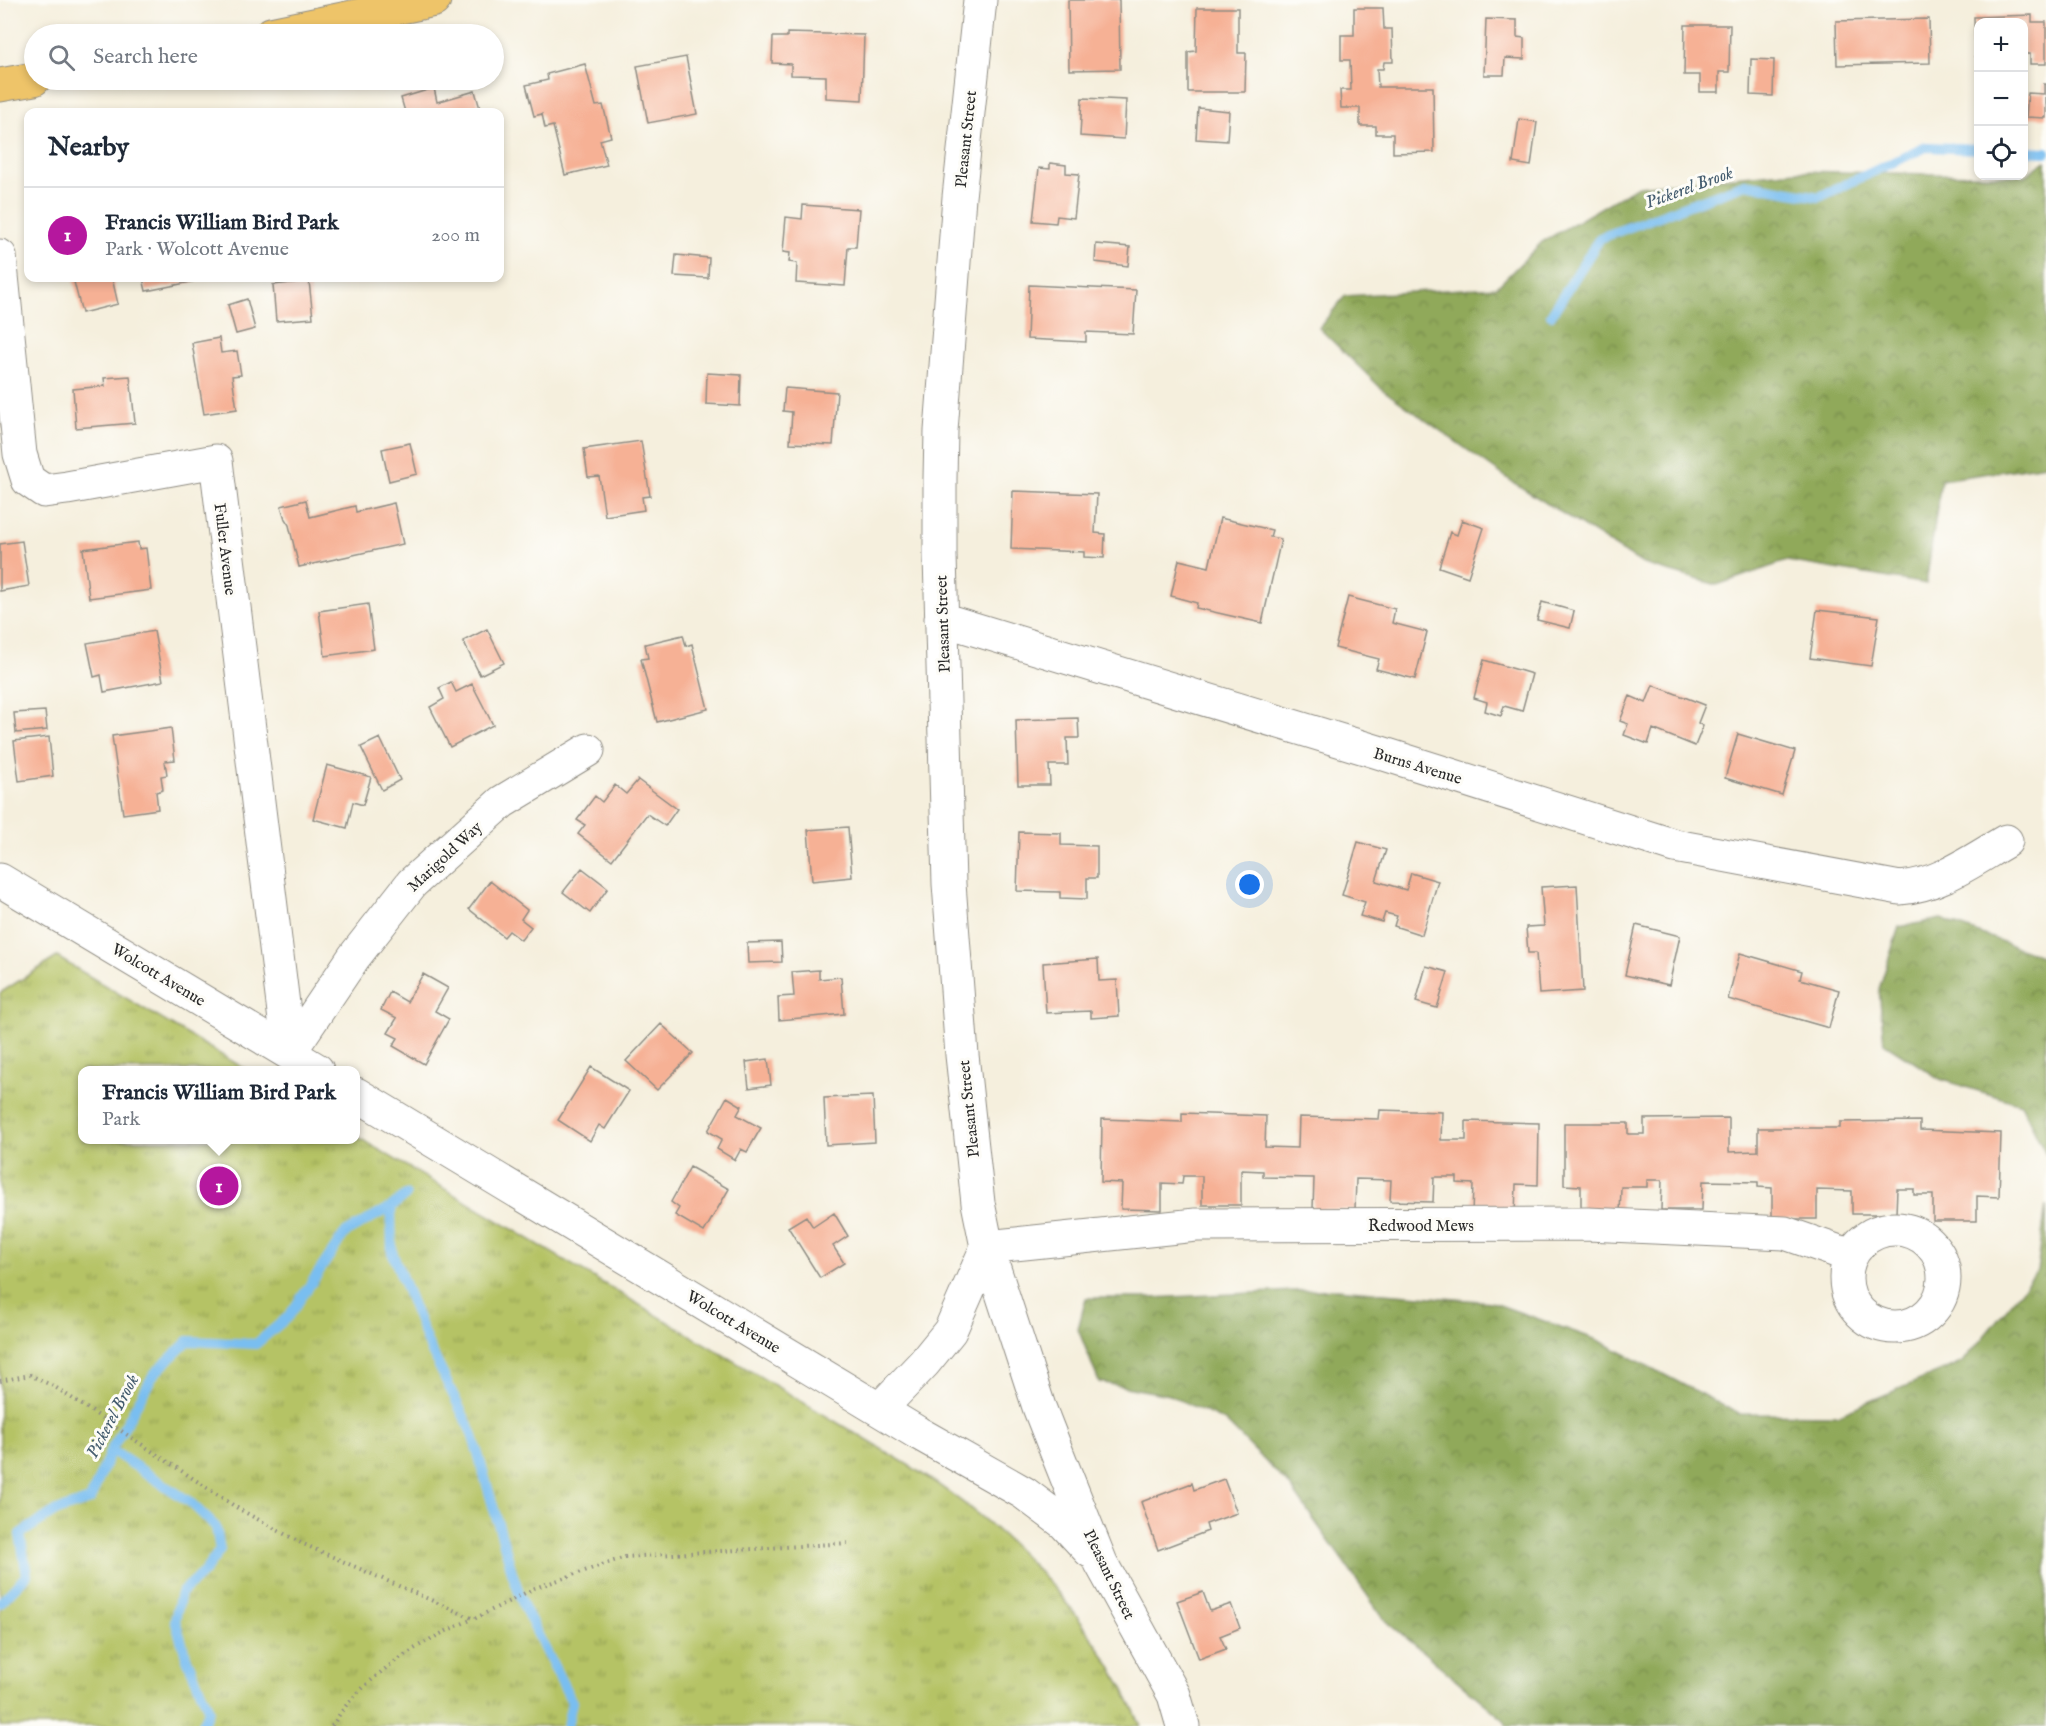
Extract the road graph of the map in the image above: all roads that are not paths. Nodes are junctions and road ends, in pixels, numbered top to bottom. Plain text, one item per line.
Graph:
1 (434, 0) edge
2 (980, 0) edge
3 (319, 24) edge
4 (24, 81) edge
5 (0, 85) edge
6 (0, 256) edge
7 (941, 619) junction
8 (588, 750) dead end
9 (2006, 841) dead end
10 (0, 880) edge
11 (289, 1053) junction
12 (309, 1066) edge
13 (360, 1096) edge
14 (987, 1247) junction
15 (1851, 1256) dead end
16 (880, 1409) junction
17 (1101, 1563) junction
18 (1184, 1726) edge

1 - 3 main road
2 - 7 street, Pleasant Street
4 - 5 main road
6 - 11 street, Fuller Avenue
7 - 9 street, Burns Avenue
7 - 14 street, Pleasant Street
8 - 11 street, Marigold Way
10 - 11 street, Wolcott Avenue
11 - 12 street, Wolcott Avenue
13 - 16 street, Wolcott Avenue
14 - 15 street, Redwood Mews
14 - 16 street
14 - 17 street, Pleasant Street
16 - 17 street, Wolcott Avenue
17 - 18 street, Pleasant Street

